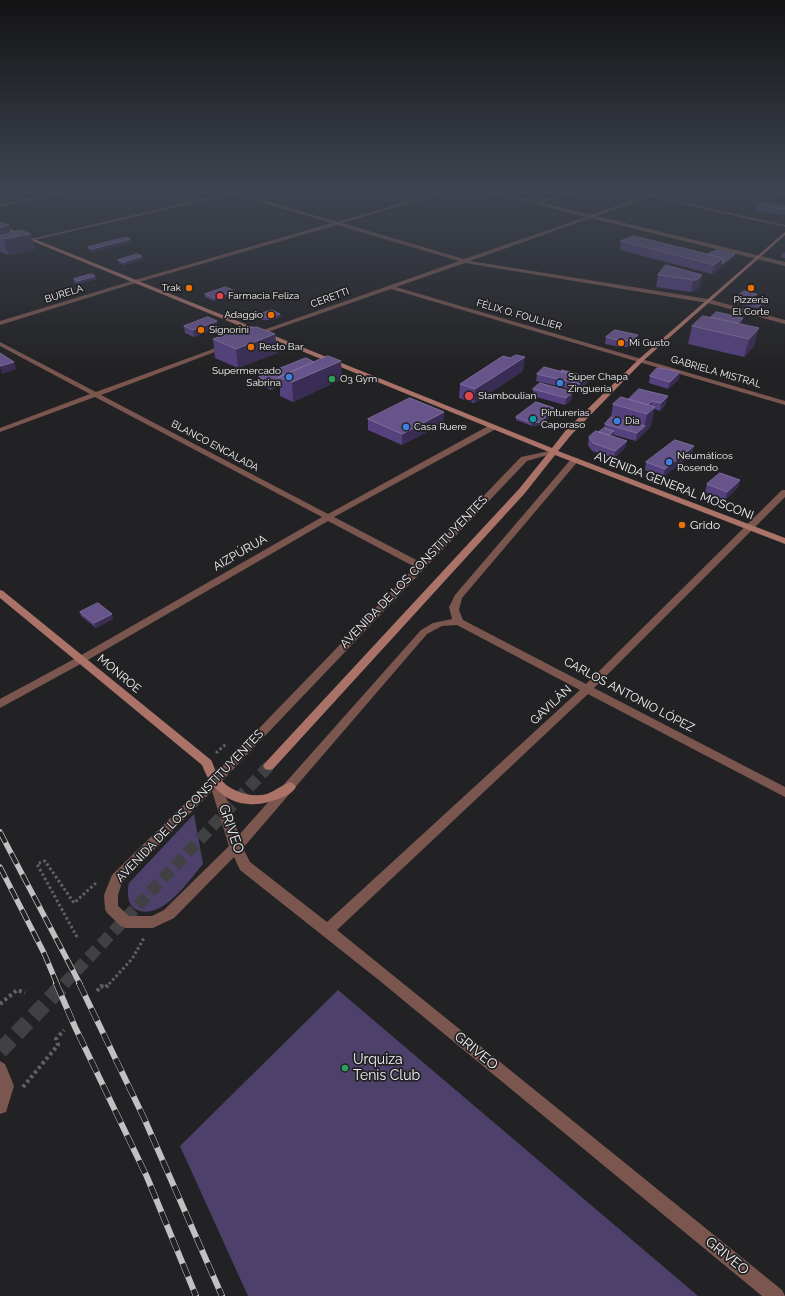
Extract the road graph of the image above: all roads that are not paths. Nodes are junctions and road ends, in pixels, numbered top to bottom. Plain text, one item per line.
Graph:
1 (59, 249) edge
2 (246, 249) edge
3 (425, 249) edge
4 (497, 249) edge
5 (723, 249) edge
6 (767, 249) edge
7 (758, 258) junction
8 (464, 261) junction
9 (785, 264) edge
10 (137, 281) junction
11 (391, 287) junction
12 (708, 301) junction
13 (785, 322) edge
14 (0, 323) edge
15 (260, 333) junction
16 (245, 339) edge
17 (0, 344) edge
18 (230, 344) edge
19 (641, 360) junction
20 (96, 394) junction
21 (785, 403) edge
22 (493, 427) junction
23 (0, 430) edge
24 (554, 452) junction
25 (575, 460) junction
26 (785, 492) edge
27 (328, 517) junction
28 (748, 528) junction
29 (785, 541) edge
30 (420, 566) junction
31 (0, 593) edge
32 (459, 622) junction
33 (82, 660) junction
34 (588, 688) junction
35 (0, 704) edge
36 (269, 766) tunnel mouth
37 (215, 781) junction
38 (290, 786) junction
39 (785, 792) edge
40 (236, 847) junction
41 (328, 930) junction
42 (0, 1069) edge
43 (0, 1106) edge
44 (776, 1296) edge

1 - 10 main road, AVENIDA GENERAL MOSCONI
2 - 10 street, BURELA
3 - 8 street
4 - 8 street, CERETTI
5 - 7 street
6 - 7 main road, AVENIDA DE LOS CONSTITUYENTES
7 - 9 street
7 - 12 main road, AVENIDA DE LOS CONSTITUYENTES
8 - 11 street, CERETTI
8 - 12 street
10 - 14 street, BURELA
10 - 15 main road, AVENIDA GENERAL MOSCONI
11 - 15 street, CERETTI
11 - 19 street, FÉLIX O. FOULLIER
12 - 13 street
12 - 19 main road, AVENIDA DE LOS CONSTITUYENTES
15 - 16 street, CERETTI
15 - 22 main road, AVENIDA GENERAL MOSCONI
17 - 20 street, BLANCO ENCALADA
18 - 20 street
19 - 21 street, GABRIELA MISTRAL
19 - 24 main road, AVENIDA DE LOS CONSTITUYENTES
20 - 23 street
20 - 27 street, BLANCO ENCALADA
22 - 24 main road, AVENIDA GENERAL MOSCONI
22 - 27 street, AIZPÚRUA
24 - 25 main road, AVENIDA GENERAL MOSCONI
24 - 30 street, AVENIDA DE LOS CONSTITUYENTES
24 - 36 main road, AVENIDA DE LOS CONSTITUYENTES
25 - 28 main road, AVENIDA GENERAL MOSCONI
25 - 32 street
26 - 28 street, GAVILÁN
27 - 30 street, BLANCO ENCALADA
27 - 33 street, AIZPÚRUA
28 - 29 main road, AVENIDA GENERAL MOSCONI
28 - 34 street, GAVILÁN
30 - 37 street, AVENIDA DE LOS CONSTITUYENTES
31 - 33 main road, MONROE
32 - 34 street, CARLOS ANTONIO LÓPEZ
32 - 38 street, AVENIDA DE LOS CONSTITUYENTES
33 - 35 street, AIZPÚRUA
33 - 37 main road, MONROE
34 - 39 street, CARLOS ANTONIO LÓPEZ
34 - 41 street, GAVILÁN
37 - 38 main road
37 - 40 street, GRIVEO
37 - 40 street, AVENIDA DE LOS CONSTITUYENTES
38 - 40 street, AVENIDA DE LOS CONSTITUYENTES
40 - 41 street, GRIVEO
41 - 44 street, GRIVEO
42 - 43 street

